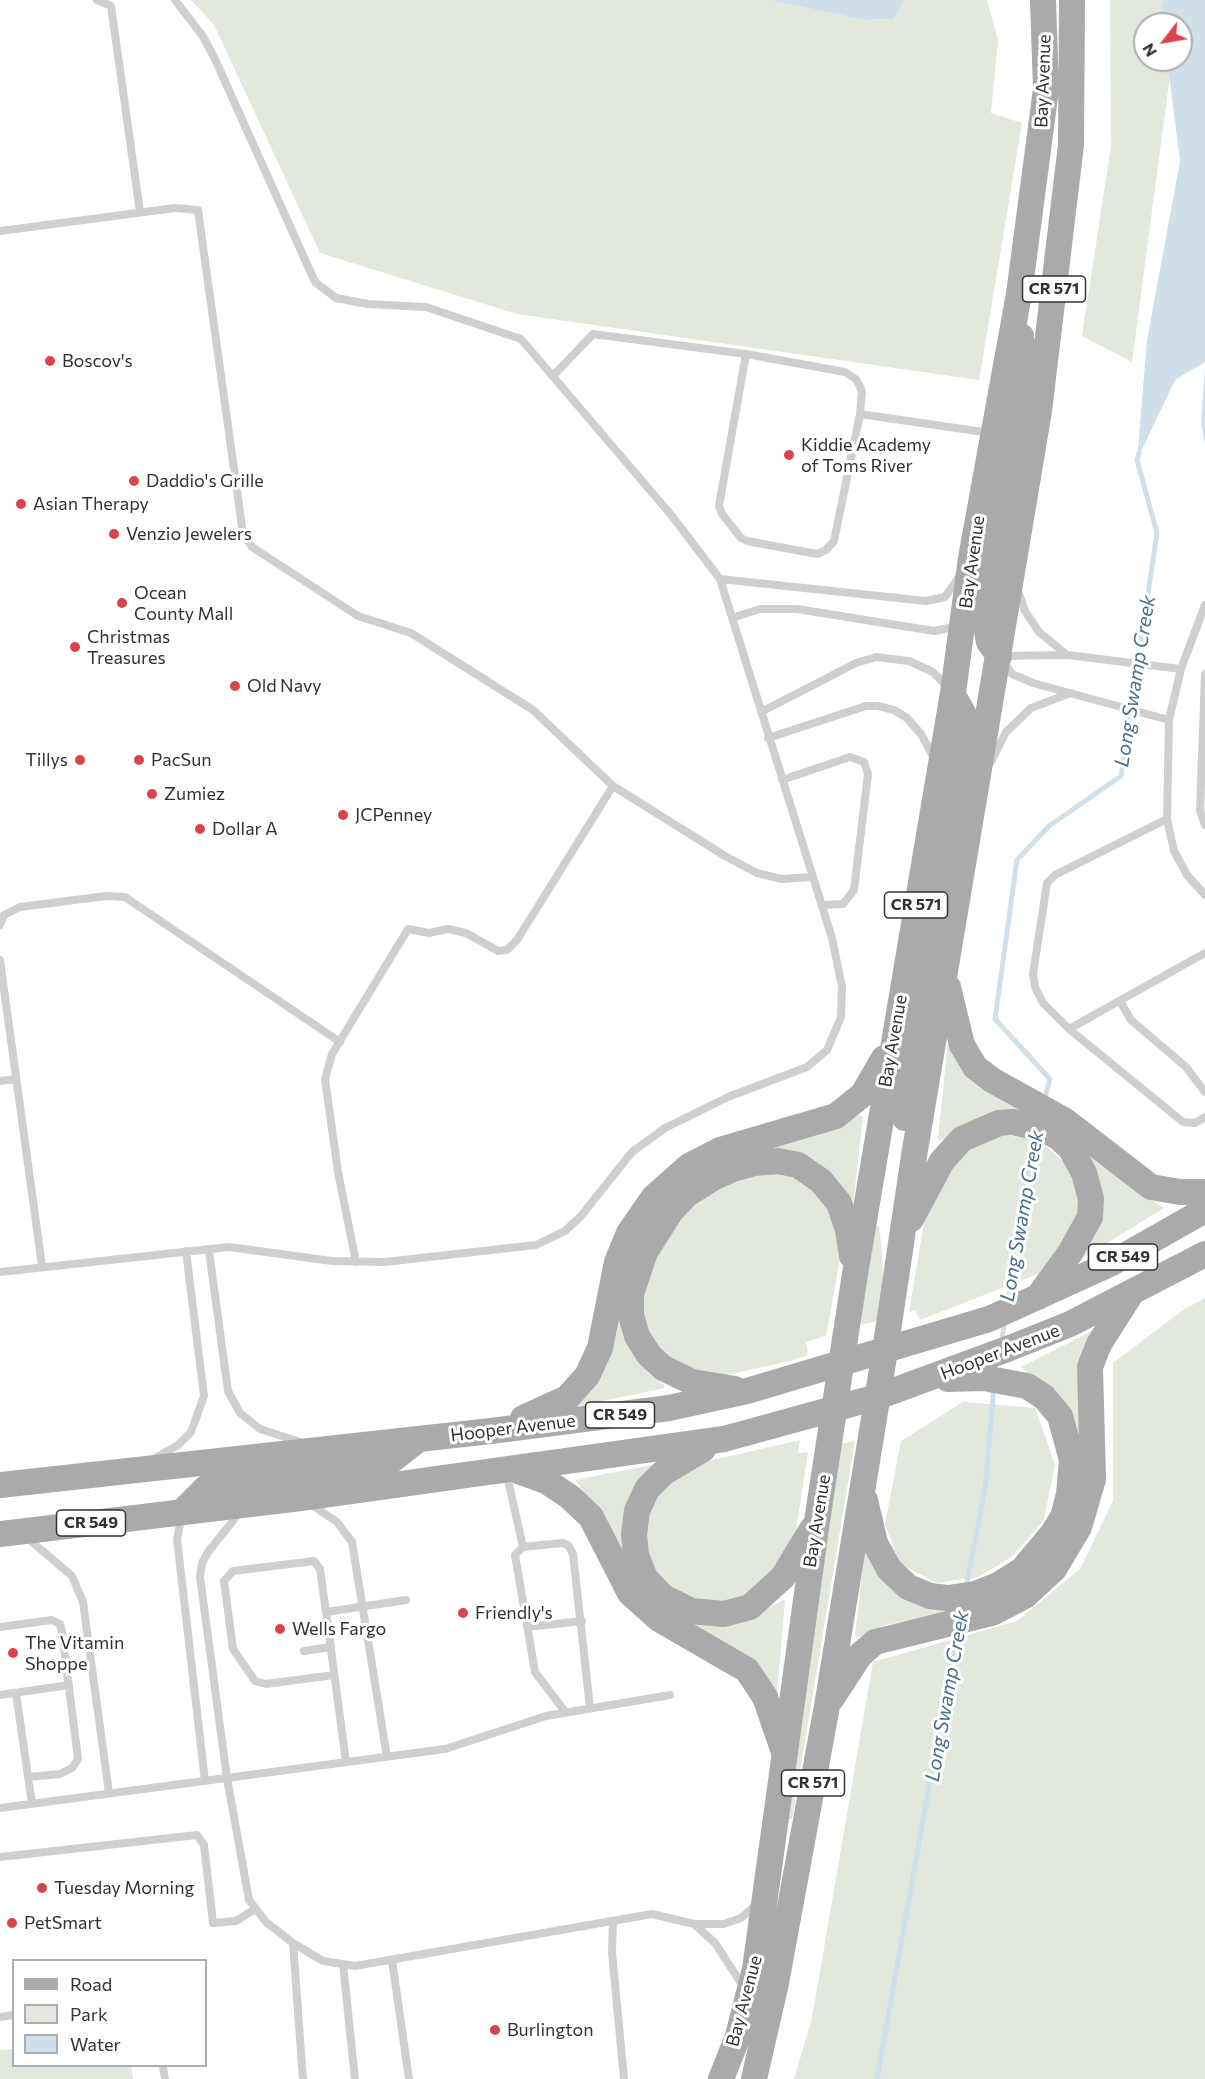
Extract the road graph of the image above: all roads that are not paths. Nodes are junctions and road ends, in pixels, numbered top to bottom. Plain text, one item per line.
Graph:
1 (98, 0) edge
2 (175, 0) edge
3 (1043, 0) edge
4 (1072, 0) edge
5 (141, 212) junction
6 (0, 231) edge
7 (1019, 294) junction
8 (746, 354) junction
9 (554, 375) junction
10 (860, 414) junction
11 (993, 434) junction
12 (971, 558) junction
13 (1012, 576) junction
14 (720, 579) junction
15 (1205, 605) edge
16 (1008, 606) junction
17 (732, 618) junction
18 (974, 622) junction
19 (1201, 627) edge
20 (1067, 655) junction
21 (999, 656) junction
22 (1181, 669) junction
23 (1205, 674) edge
24 (953, 693) junction
25 (1071, 693) junction
26 (761, 712) junction
27 (1169, 720) junction
28 (768, 738) junction
29 (940, 768) junction
30 (782, 780) junction
31 (613, 786) junction
32 (974, 804) junction
33 (1167, 819) junction
34 (1205, 825) edge
35 (812, 877) junction
36 (1205, 895) edge
37 (822, 905) junction
38 (0, 925) edge
39 (1205, 953) edge
40 (0, 960) edge
41 (945, 976) junction
42 (1120, 1001) junction
43 (1070, 1029) junction
44 (340, 1042) junction
45 (893, 1042) junction
46 (16, 1079) junction
47 (0, 1081) edge
48 (1205, 1092) edge
49 (1037, 1117) junction
50 (1205, 1117) edge
51 (1205, 1192) edge
52 (1205, 1210) edge
53 (905, 1229) junction
54 (186, 1251) junction
55 (208, 1251) junction
56 (1205, 1254) edge
57 (356, 1262) junction
58 (42, 1266) junction
59 (0, 1272) edge
60 (855, 1274) junction
61 (1133, 1292) junction
62 (1033, 1300) junction
63 (885, 1351) junction
64 (843, 1364) junction
65 (997, 1366) junction
66 (747, 1392) junction
67 (877, 1397) junction
68 (835, 1410) junction
69 (491, 1431) junction
70 (419, 1438) junction
71 (724, 1439) junction
72 (324, 1449) junction
73 (139, 1469) junction
74 (510, 1470) junction
75 (0, 1485) edge
76 (861, 1485) junction
77 (301, 1498) junction
78 (248, 1504) junction
79 (182, 1512) junction
80 (817, 1521) junction
81 (10, 1533) edge
82 (523, 1547) junction
83 (406, 1600) dead end
84 (363, 1607) junction
85 (961, 1608) junction
86 (326, 1612) junction
87 (582, 1620) junction
88 (0, 1627) edge
89 (527, 1627) junction
90 (331, 1647) junction
91 (304, 1651) dead end
92 (334, 1675) junction
93 (69, 1685) junction
94 (16, 1693) junction
95 (0, 1695) edge
96 (670, 1695) dead end
97 (826, 1706) junction
98 (590, 1708) junction
99 (566, 1713) junction
100 (785, 1756) junction
101 (387, 1757) junction
102 (346, 1762) junction
103 (28, 1777) junction
104 (227, 1778) junction
105 (205, 1781) junction
106 (109, 1793) junction
107 (32, 1803) junction
108 (0, 1808) edge
109 (0, 1857) edge
110 (765, 1897) junction
111 (255, 1909) junction
112 (613, 1921) junction
113 (694, 1924) junction
114 (292, 1943) junction
115 (392, 1960) junction
116 (343, 1964) junction
117 (748, 1995) junction
118 (303, 2079) edge
119 (355, 2079) edge
120 (409, 2079) edge
121 (624, 2079) edge
122 (721, 2079) edge
123 (754, 2079) edge

1 - 5 lane
2 - 9 lane
3 - 7 main road, Bay Avenue / CR 571
4 - 13 main road, Bay Avenue / CR 571
5 - 6 lane
5 - 31 lane
7 - 11 main road, Bay Avenue / CR 571
7 - 18 main road
8 - 9 lane
8 - 10 lane
8 - 10 lane
9 - 14 lane
10 - 11 lane
11 - 12 main road, Bay Avenue / CR 571
12 - 14 lane
12 - 18 main road, Bay Avenue / CR 571
13 - 16 main road, Bay Avenue / CR 571
13 - 20 lane
14 - 17 lane
15 - 19 lane
16 - 18 main road
16 - 21 main road, Bay Avenue / CR 571
17 - 18 lane
17 - 26 lane
18 - 21 main road
18 - 24 main road, Bay Avenue / CR 571
19 - 22 lane
20 - 21 lane
20 - 22 lane
21 - 24 main road
21 - 25 lane
21 - 32 main road, Bay Avenue / CR 571
22 - 27 lane
23 - 34 lane
24 - 26 lane
24 - 29 main road, Bay Avenue / CR 571
24 - 53 main road
25 - 27 lane
25 - 32 lane
26 - 28 lane
27 - 33 lane
28 - 29 lane
28 - 30 lane
29 - 45 main road, Bay Avenue / CR 571
30 - 35 lane
30 - 37 lane
31 - 35 lane
31 - 44 lane
32 - 41 main road, Bay Avenue / CR 571
33 - 36 lane
33 - 43 lane
35 - 37 lane
37 - 57 lane
38 - 44 lane
39 - 42 lane
40 - 46 lane
41 - 49 main road
41 - 53 main road, Bay Avenue / CR 571
42 - 43 lane
42 - 48 lane
43 - 50 lane
44 - 57 lane
45 - 60 main road, Bay Avenue / CR 571
45 - 69 main road
46 - 47 lane
46 - 58 lane
49 - 51 main road
49 - 53 main road
49 - 62 main road
52 - 62 main road, Hooper Avenue / CR 549
53 - 63 main road, Bay Avenue / CR 571
54 - 55 lane
54 - 58 lane
54 - 73 lane
55 - 57 lane
55 - 72 lane
56 - 61 main road, Hooper Avenue / CR 549
58 - 59 lane
60 - 64 main road, Bay Avenue / CR 571
60 - 66 main road
61 - 65 main road, Hooper Avenue / CR 549
61 - 85 main road
62 - 63 main road, Hooper Avenue / CR 549
63 - 64 main road, Hooper Avenue / CR 549
63 - 67 main road, Bay Avenue / CR 571
64 - 66 main road, Hooper Avenue / CR 549
64 - 68 main road, Bay Avenue / CR 571
65 - 67 main road, Hooper Avenue / CR 549
65 - 85 main road
66 - 69 main road, Hooper Avenue / CR 549
67 - 68 main road, Hooper Avenue / CR 549
67 - 76 main road, Bay Avenue / CR 571
68 - 71 main road, Hooper Avenue / CR 549
68 - 80 main road, Bay Avenue / CR 571
69 - 70 main road, Hooper Avenue / CR 549
70 - 72 main road, Hooper Avenue / CR 549
70 - 79 main road
71 - 74 main road, Hooper Avenue / CR 549
71 - 80 main road
72 - 73 main road, Hooper Avenue / CR 549
73 - 75 main road, Hooper Avenue / CR 549
74 - 77 main road, Hooper Avenue / CR 549
74 - 82 lane
74 - 100 main road
76 - 85 main road
76 - 97 main road, Bay Avenue / CR 571
77 - 78 main road, Hooper Avenue / CR 549
77 - 84 lane
78 - 79 main road, Hooper Avenue / CR 549
78 - 104 lane
79 - 81 main road, Hooper Avenue / CR 549
79 - 105 lane
80 - 100 main road, Bay Avenue / CR 571
81 - 106 lane
82 - 87 lane
82 - 89 lane
83 - 84 lane
84 - 86 lane
84 - 101 lane
85 - 97 main road
86 - 90 lane
86 - 92 lane
87 - 89 lane
87 - 98 lane
88 - 93 lane
89 - 99 lane
90 - 91 lane
90 - 92 lane
92 - 102 lane
93 - 94 lane
93 - 103 lane
94 - 95 lane
94 - 103 lane
96 - 98 lane
97 - 123 main road, Bay Avenue / CR 571
98 - 99 lane
99 - 101 lane
100 - 110 main road, Bay Avenue / CR 571
101 - 102 lane
102 - 104 lane
103 - 107 lane
104 - 105 lane
104 - 111 lane
105 - 106 lane
106 - 107 lane
107 - 108 lane
109 - 111 lane
110 - 113 lane
110 - 117 main road, Bay Avenue / CR 571
111 - 114 lane
112 - 113 lane
112 - 115 lane
112 - 121 lane
113 - 117 lane
114 - 116 lane
114 - 118 lane
115 - 116 lane
115 - 120 lane
116 - 119 lane
117 - 122 main road, Bay Avenue / CR 571

